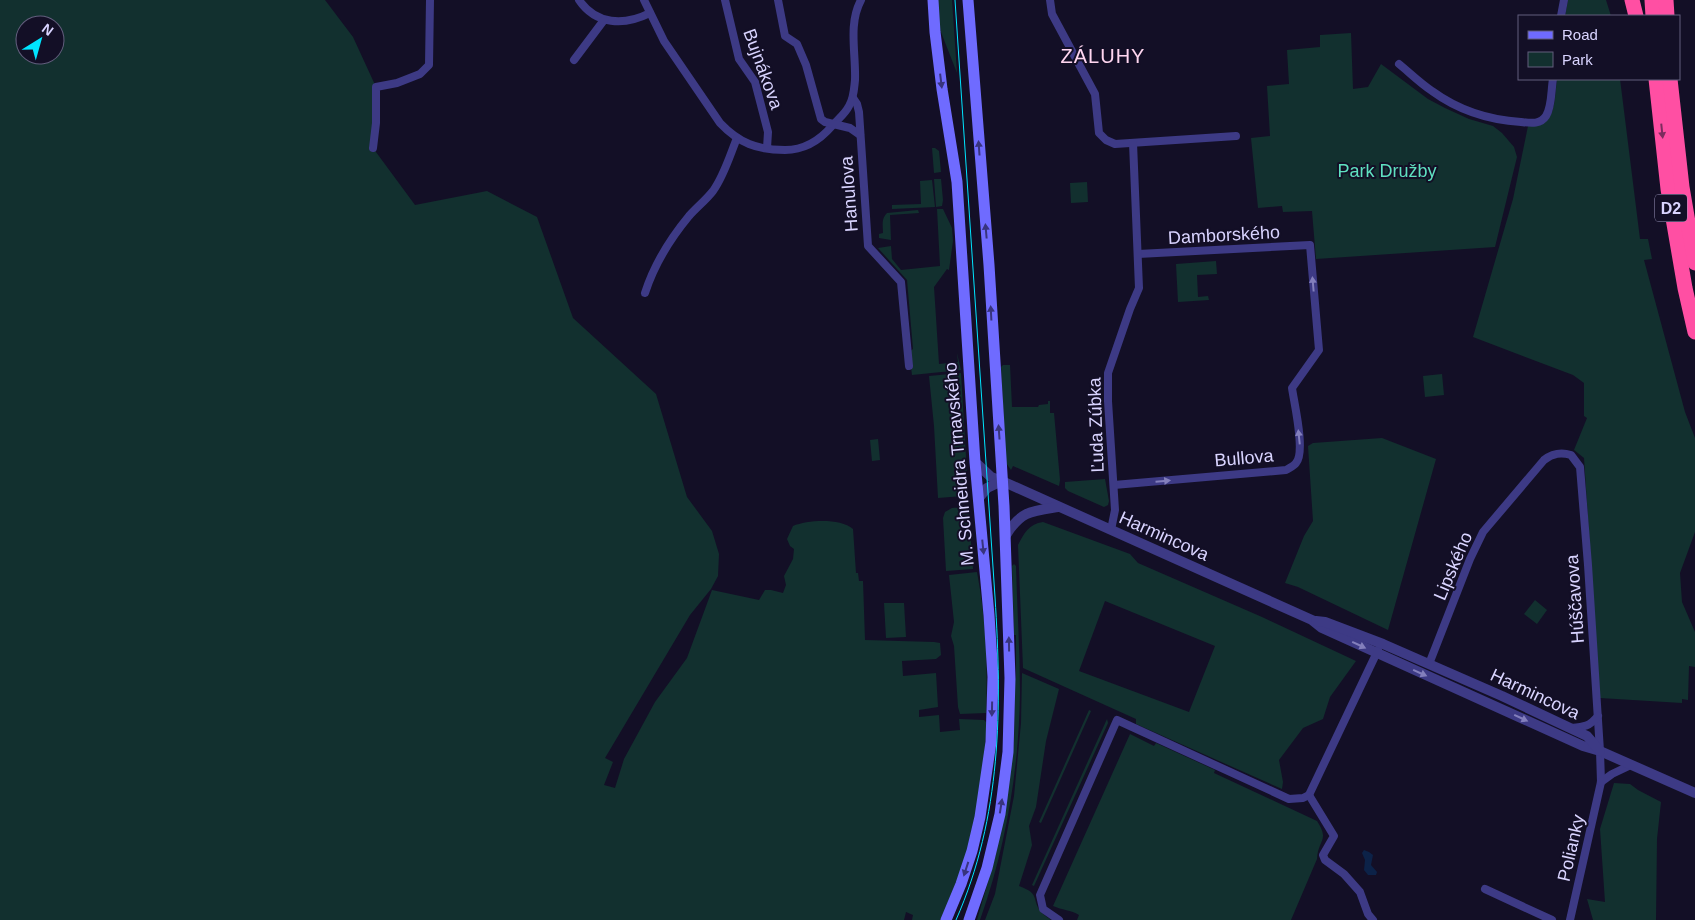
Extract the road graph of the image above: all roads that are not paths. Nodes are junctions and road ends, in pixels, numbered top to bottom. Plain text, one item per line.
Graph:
1 (430, 0) edge
2 (579, 0) edge
3 (644, 0) edge
4 (725, 0) edge
5 (778, 0) edge
6 (861, 0) edge
7 (933, 0) edge
8 (968, 0) edge
9 (1050, 0) edge
10 (1564, 0) edge
11 (1632, 0) edge
12 (1652, 0) edge
13 (1666, 0) edge
14 (650, 13) junction
15 (1561, 15) edge
16 (1636, 15) edge
17 (1653, 15) edge
18 (1667, 15) edge
19 (604, 20) junction
20 (574, 60) dead end
21 (1399, 64) dead end
22 (1553, 80) edge
23 (1659, 80) edge
24 (853, 98) junction
25 (834, 124) junction
26 (860, 135) junction
27 (1236, 136) dead end
28 (737, 138) junction
29 (1133, 143) junction
30 (373, 148) dead end
31 (767, 148) junction
32 (1310, 245) joint
33 (1138, 254) junction
34 (1695, 263) edge
35 (645, 293) dead end
36 (1695, 332) edge
37 (909, 366) dead end
38 (1564, 453) joint
39 (975, 462) junction
40 (1002, 480) junction
41 (1114, 485) junction
42 (978, 499) junction
43 (1058, 507) junction
44 (1111, 530) junction
45 (1006, 536) junction
46 (1312, 620) junction
47 (1383, 644) junction
48 (1376, 653) junction
49 (1429, 664) junction
50 (1598, 716) junction
51 (1570, 728) junction
52 (1600, 751) junction
53 (1631, 765) junction
54 (1601, 782) junction
55 (1695, 793) edge
56 (1309, 795) junction
57 (1485, 888) dead end
58 (946, 920) edge
59 (969, 920) edge
60 (1059, 920) edge
61 (1373, 920) edge
62 (1552, 920) edge
63 (1570, 920) edge

1 - 30 street
2 - 19 street
3 - 14 street, Hanulova
4 - 31 street, Bujnákova
5 - 25 street
6 - 24 street, Hanulova
7 -> 39 main road, M. Schneidra Trnavského
40 -> 8 main road
9 - 29 street
10 - 15 street
11 - 16 highway
12 - 17 highway
13 - 18 highway
14 - 19 street
14 - 28 street, Hanulova
19 - 20 street
21 - 22 street
23 - 34 highway, D2
23 -> 36 highway, D2
24 - 25 street, Hanulova
24 - 26 street, Hanulova
25 - 26 street
25 - 31 street, Hanulova
26 - 37 street, Hanulova
27 - 29 street
28 - 31 street, Hanulova
28 - 35 street
29 - 33 street, Ľuda Zúbka
32 - 33 street, Damborského
41 -> 32 street, Bullova
33 - 41 street, Ľuda Zúbka
38 - 49 street, Lipského
38 - 50 street, Húščavova
39 - 40 street, Harmincova
39 - 42 main road, M. Schneidra Trnavského
40 - 42 street
40 - 43 street, Harmincova
40 - 45 main road
41 - 44 street, Ľuda Zúbka
42 -> 58 main road, M. Schneidra Trnavského
43 - 44 street, Harmincova
43 - 45 street
44 - 46 street, Harmincova
59 -> 45 main road
46 - 47 street, Harmincova
46 -> 48 street, Harmincova
47 - 48 street
47 - 49 street, Harmincova
48 -> 52 street, Harmincova
48 - 56 street
49 - 51 street, Harmincova
50 - 51 street
50 - 52 street, Húščavova
51 - 52 street, Harmincova
52 - 53 street, Harmincova
52 - 54 street, Polianky
53 - 54 street
53 - 55 street, Harmincova
54 - 63 street, Polianky
56 - 60 street
56 - 61 street
57 - 62 street

